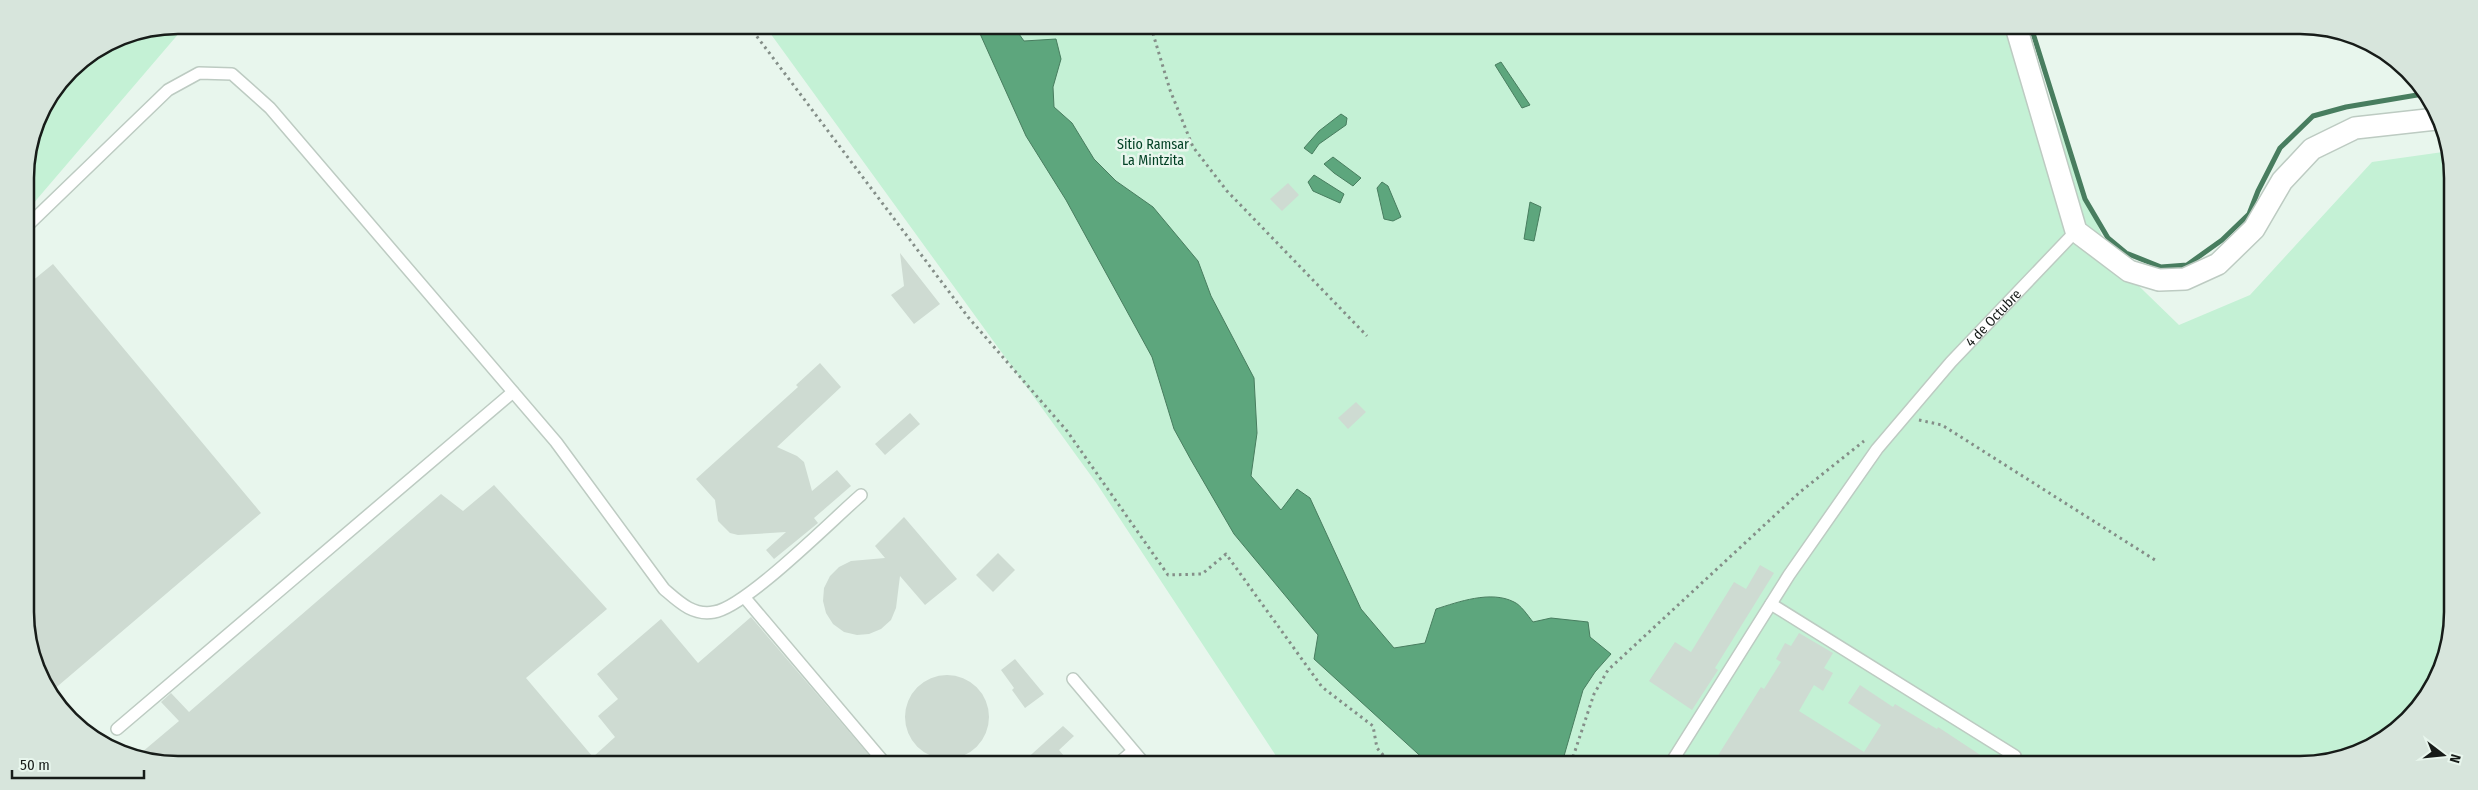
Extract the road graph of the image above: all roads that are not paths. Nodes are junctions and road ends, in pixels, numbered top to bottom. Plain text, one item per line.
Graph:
1 (2017, 34) edge
2 (2431, 120) edge
3 (34, 218) edge
4 (2076, 231) junction
5 (513, 392) junction
6 (861, 495) dead end
7 (745, 598) junction
8 (1771, 604) junction
9 (1073, 678) dead end
10 (117, 729) dead end
11 (1133, 751) junction
12 (878, 756) edge
13 (1127, 756) edge
14 (1137, 756) edge
15 (1675, 756) edge
16 (2015, 756) edge

1 - 4 street
2 - 4 street
3 - 5 lane
4 - 8 lane, 4 de Octubre
5 - 7 lane
5 - 10 lane
6 - 7 lane
7 - 12 lane
8 - 15 lane, 4 de Octubre
8 - 16 lane
9 - 11 lane
11 - 13 lane
11 - 14 lane

